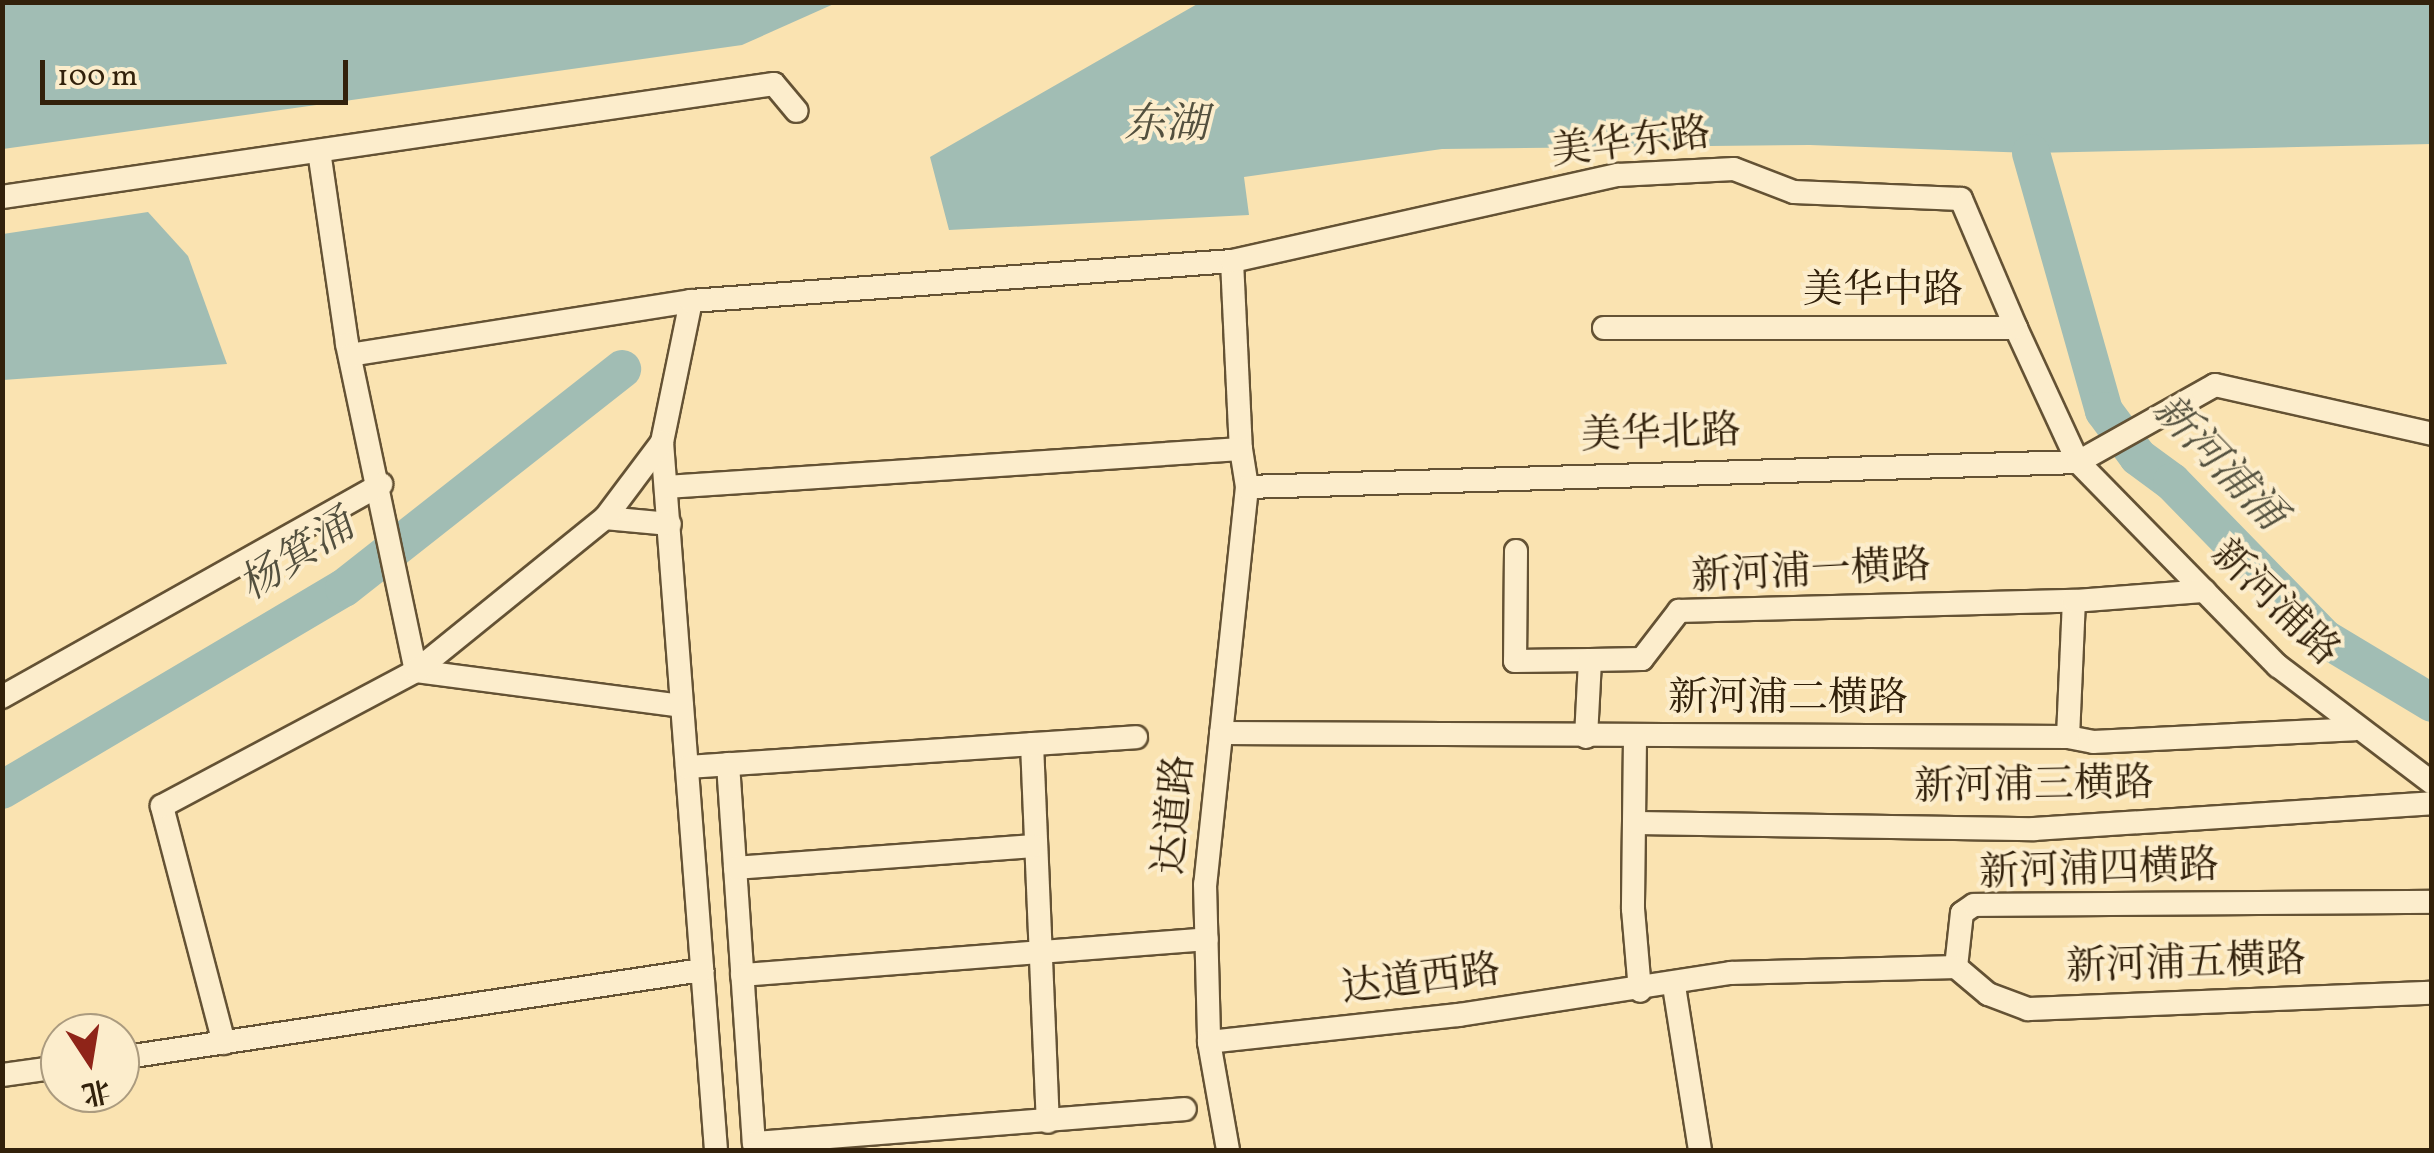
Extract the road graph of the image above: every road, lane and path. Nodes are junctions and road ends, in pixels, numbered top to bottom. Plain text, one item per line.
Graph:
1 (797, 110) dead end
2 (319, 151) junction
3 (2, 197) edge
4 (1232, 260) junction
5 (691, 301) junction
6 (1604, 328) dead end
7 (2016, 328) junction
8 (350, 355) junction
9 (2432, 434) edge
10 (662, 442) junction
11 (1241, 449) junction
12 (2078, 462) junction
13 (381, 484) junction
14 (1247, 487) junction
15 (666, 488) junction
16 (606, 518) junction
17 (670, 524) junction
18 (1516, 551) dead end
19 (2205, 592) junction
20 (2074, 601) junction
21 (1590, 660) junction
22 (416, 671) junction
23 (2, 697) edge
24 (682, 706) junction
25 (2355, 729) junction
26 (1221, 733) junction
27 (2068, 736) junction
28 (1136, 737) dead end
29 (1586, 737) junction
30 (1635, 739) junction
31 (1032, 744) junction
32 (728, 764) junction
33 (686, 767) junction
34 (2432, 784) edge
35 (2432, 803) edge
36 (1637, 823) junction
37 (1033, 846) junction
38 (735, 868) junction
39 (2432, 902) edge
40 (1206, 939) junction
41 (1038, 952) junction
42 (1956, 968) junction
43 (702, 970) junction
44 (742, 974) junction
45 (1674, 986) junction
46 (1640, 990) junction
47 (2432, 993) edge
48 (1210, 1042) junction
49 (224, 1044) junction
50 (140, 1055) edge
51 (40, 1070) edge
52 (2, 1075) edge
53 (1185, 1109) dead end
54 (1048, 1122) junction
55 (716, 1150) edge
56 (1228, 1150) edge
57 (1700, 1150) edge

1 - 2 street
2 - 3 street
2 - 8 street
4 - 5 street
4 - 7 street, 美华东路
4 - 11 street, 达道路
5 - 8 street
5 - 10 street
6 - 7 street, 美华中路
7 - 12 street, 美华中路
8 - 13 street
9 - 12 street
10 - 15 street
10 - 16 street
11 - 14 street, 达道路
11 - 15 street
12 - 14 street, 美华北路
12 - 19 street, 新河浦路
13 - 22 street
13 - 23 street
14 - 26 street, 达道路
15 - 17 street
16 - 17 street
16 - 22 street
17 - 24 street
18 - 21 street
19 - 20 street
19 - 25 street, 新河浦路
20 - 21 street, 新河浦一横路
20 - 27 street
21 - 29 street
22 - 24 street
22 - 49 street
24 - 33 street
25 - 27 street, 新河浦二横路
25 - 34 street, 新河浦路
26 - 29 street, 新河浦二横路
26 - 40 street, 达道路
27 - 30 street, 新河浦二横路
28 - 31 street
29 - 30 street, 新河浦二横路
30 - 36 street
31 - 32 street
31 - 37 street
32 - 33 street
32 - 38 street
33 - 43 street
35 - 36 street, 新河浦三横路
36 - 46 street
37 - 38 street
37 - 41 street
38 - 44 street
39 - 42 street, 新河浦四横路
40 - 41 street
40 - 48 street, 达道路
41 - 44 street
41 - 54 street
42 - 45 street
42 - 47 street, 新河浦五横路
43 - 49 street
43 - 55 street
44 - 54 street
45 - 46 street
45 - 57 street
46 - 48 street, 达道西路
48 - 56 street, 达道路
49 - 50 street
51 - 52 street
53 - 54 street

